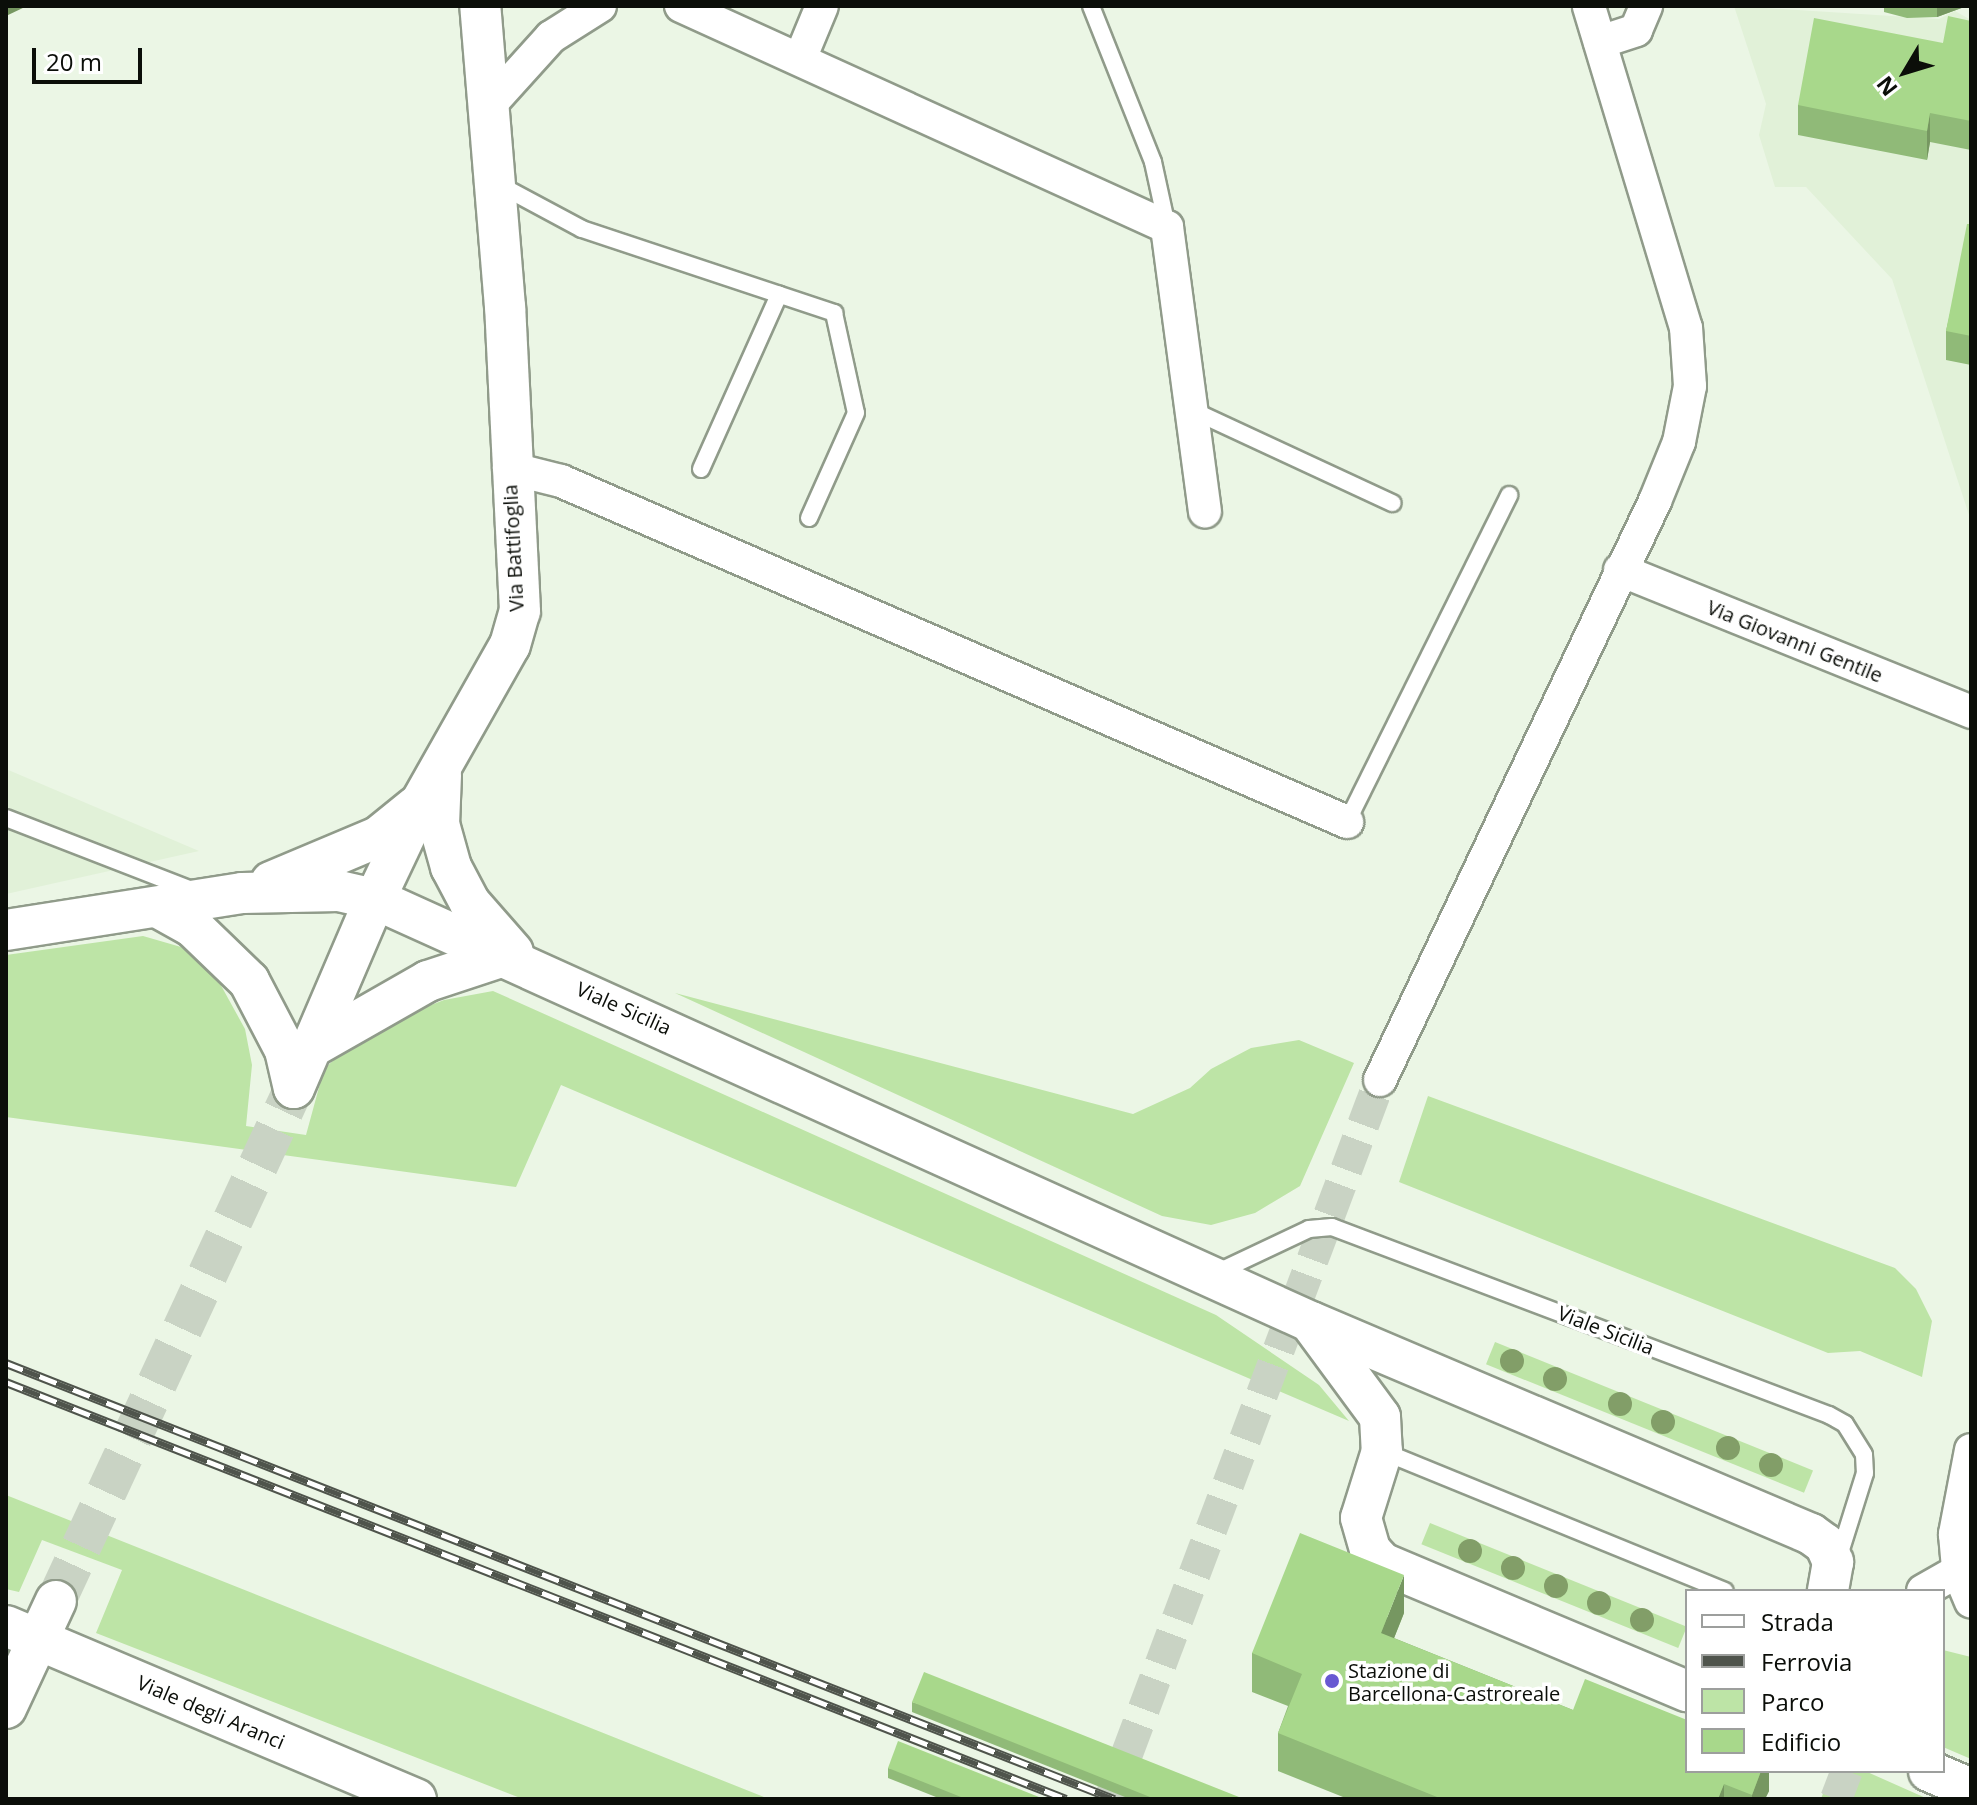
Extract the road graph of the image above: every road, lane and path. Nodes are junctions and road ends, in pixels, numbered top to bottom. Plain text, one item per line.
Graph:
1 (480, 6) edge
2 (600, 6) edge
3 (681, 6) edge
4 (822, 6) edge
5 (1091, 6) edge
6 (1589, 6) edge
7 (1646, 6) edge
8 (1600, 42) junction
9 (800, 59) junction
10 (486, 109) junction
11 (493, 181) junction
12 (1167, 227) junction
13 (779, 295) junction
14 (1192, 410) junction
15 (509, 468) junction
16 (701, 469) dead end
17 (1509, 495) dead end
18 (1392, 503) dead end
19 (1205, 511) dead end
20 (809, 518) dead end
21 (1620, 570) junction
22 (1971, 712) edge
23 (431, 786) junction
24 (6, 818) edge
25 (1347, 822) joint
26 (227, 896) junction
27 (375, 899) junction
28 (159, 908) junction
29 (6, 930) edge
30 (517, 960) junction
31 (314, 1046) junction
32 (1380, 1080) tunnel mouth
33 (1211, 1275) junction
34 (1311, 1322) junction
35 (1971, 1450) edge
36 (1382, 1451) junction
37 (1958, 1571) junction
38 (1830, 1585) edge
39 (1720, 1589) edge
40 (1926, 1589) edge
41 (56, 1601) tunnel mouth
42 (1971, 1601) edge
43 (22, 1633) edge
44 (1685, 1690) edge
45 (6, 1708) edge
46 (1934, 1773) edge
47 (1971, 1789) edge
48 (416, 1799) edge

1 - 10 street, Via Battifoglia
2 - 10 street
3 - 9 street
4 - 9 street
5 - 12 lane
6 - 8 street
7 - 8 street
8 - 21 street
9 - 12 street
10 - 11 street, Via Battifoglia
11 - 13 lane
11 - 15 street, Via Battifoglia
12 - 14 street
13 - 16 lane
13 - 20 lane
14 - 18 lane
14 - 19 street
15 - 23 street, Via Battifoglia
15 - 25 street
17 - 25 lane
21 - 22 street, Via Giovanni Gentile
21 - 32 street
23 - 26 street
23 - 27 street, Via Battifoglia
23 - 30 street
24 - 26 lane
26 - 27 street, Viale Sicilia
26 - 28 street, Viale Sicilia
27 - 30 street, Viale Sicilia
27 - 31 street, Via Battifoglia
28 - 29 street, Viale Sicilia
28 - 31 street, Via Battifoglia
30 - 31 street
30 - 33 street, Viale Sicilia
33 - 34 street, Viale Sicilia
33 - 38 lane, Viale Sicilia
34 - 36 street, Viale Sicilia
34 - 38 street, Viale Sicilia
35 - 37 street
36 - 39 lane
36 - 44 street, Viale Sicilia
37 - 40 street
37 - 42 street
41 - 43 street
43 - 45 street
43 - 48 street, Viale degli Aranci
46 - 47 street

